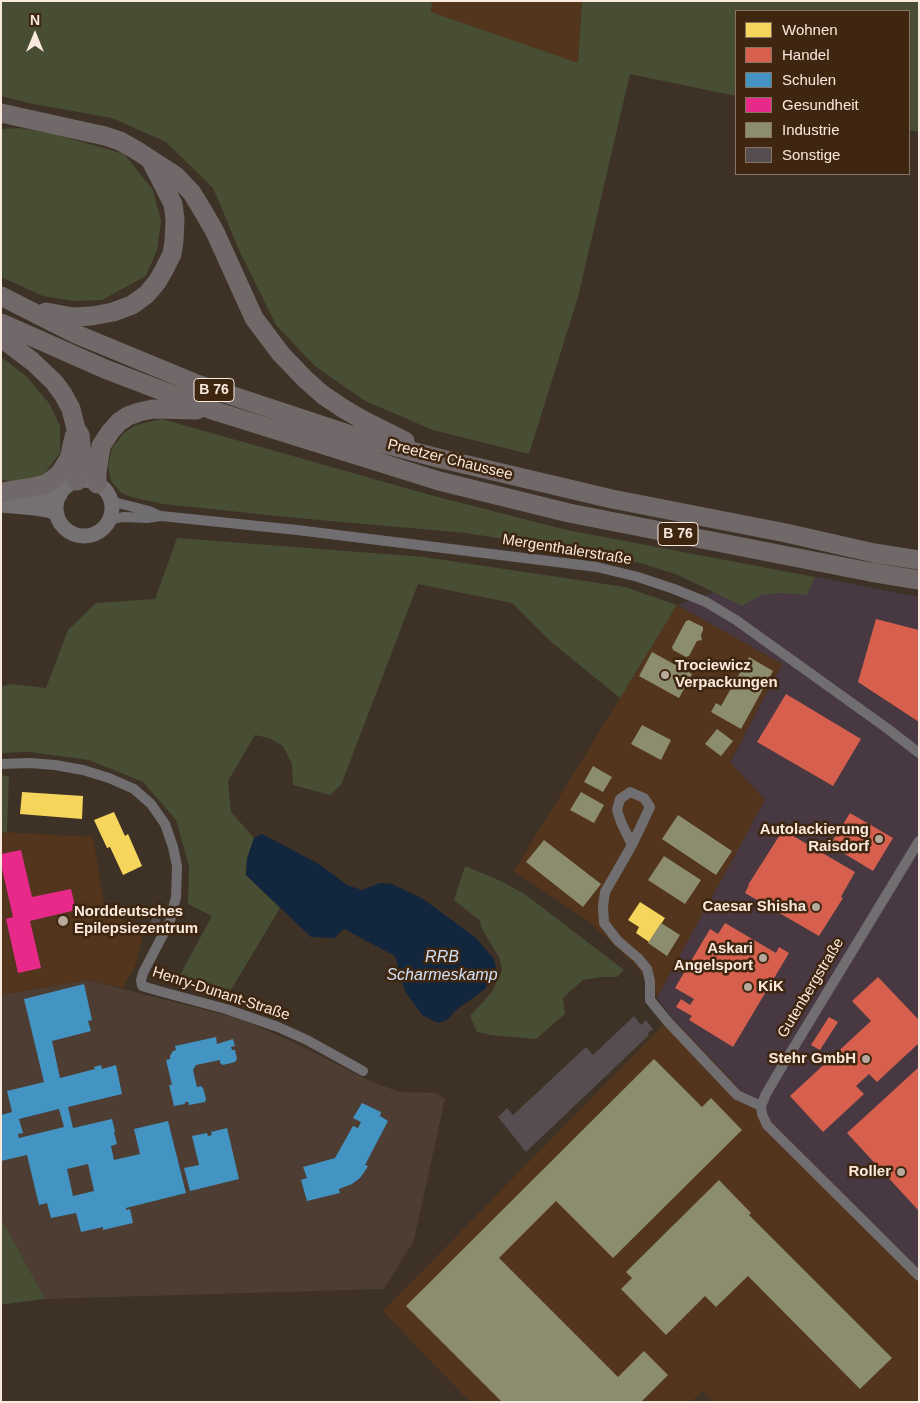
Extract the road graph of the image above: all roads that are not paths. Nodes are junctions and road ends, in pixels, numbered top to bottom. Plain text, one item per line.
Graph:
1 (3, 114) edge
2 (150, 160) junction
3 (1, 295) edge
4 (1, 323) edge
5 (1, 338) edge
6 (215, 411) junction
7 (76, 429) junction
8 (438, 458) junction
9 (77, 481) junction
10 (96, 484) junction
11 (60, 495) junction
12 (2, 496) edge
13 (110, 500) junction
14 (57, 514) junction
15 (161, 516) junction
16 (110, 520) junction
17 (919, 560) edge
18 (919, 580) edge
19 (919, 753) edge
20 (1, 764) edge
21 (919, 840) edge
22 (632, 845) junction
23 (363, 1071) dead end
24 (761, 1106) junction
25 (919, 1276) edge

1 - 2 highway, B 76
2 - 3 highway, B 76
2 - 8 highway, B 76
3 - 8 highway, Preetzer Chaussee / B 76
4 - 6 highway, Preetzer Chaussee / B 76
5 - 7 highway
6 - 10 highway, B 76
6 - 18 highway, Preetzer Chaussee / B 76
7 - 9 highway
7 - 12 highway
8 - 17 highway, Preetzer Chaussee / B 76
9 - 10 main road
9 - 11 main road
10 - 13 main road
11 - 12 main road
11 - 14 main road
12 - 14 main road
13 - 15 street, Mergenthalerstraße
13 - 16 main road
14 - 16 main road
15 - 16 street, Mergenthalerstraße
15 - 19 street, Mergenthalerstraße
20 - 23 street, Henry-Dunant-Straße
21 - 24 street, Gutenbergstraße
22 - 22 street
22 - 24 street
24 - 25 street

